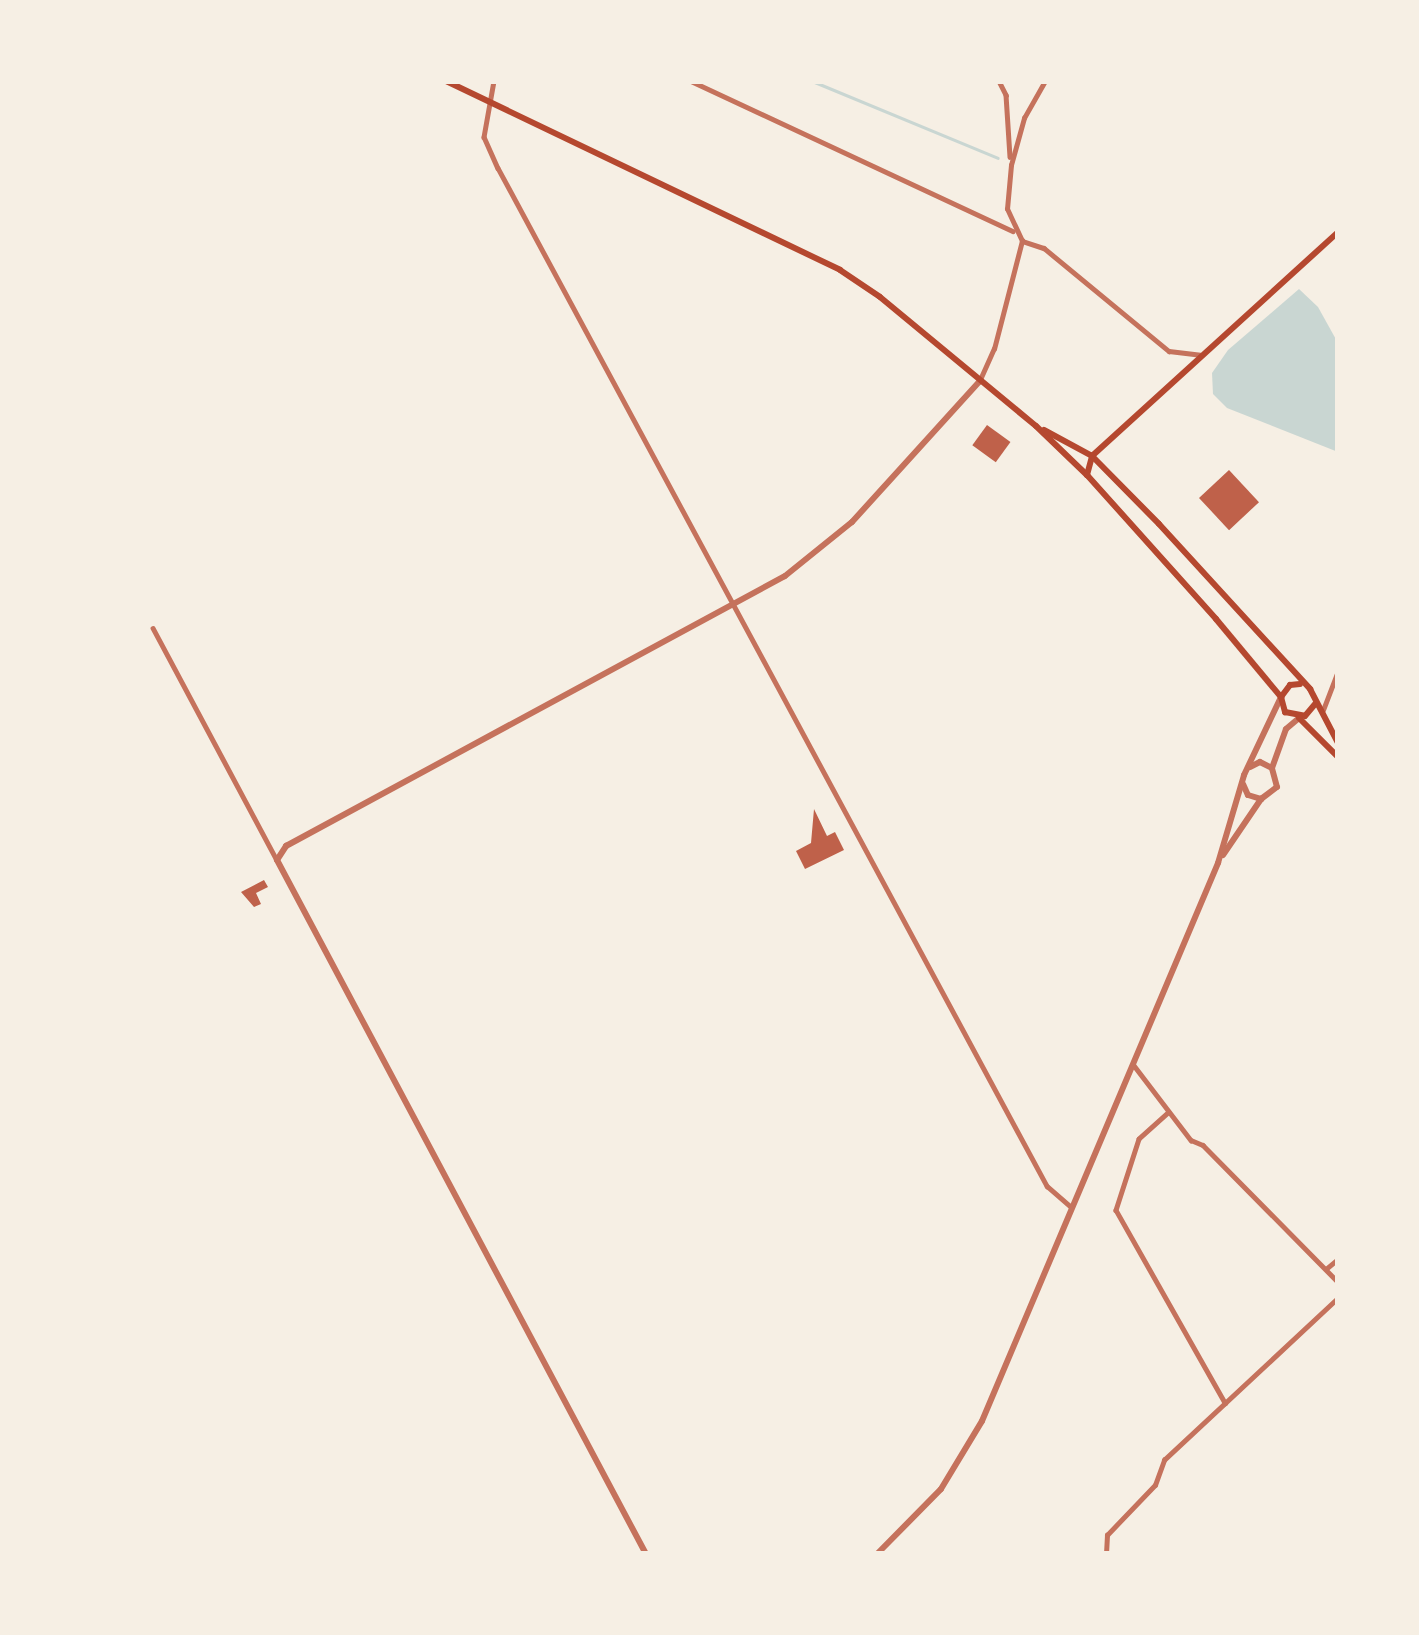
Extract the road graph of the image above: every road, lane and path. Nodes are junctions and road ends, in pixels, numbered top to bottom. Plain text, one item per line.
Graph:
1 (446, 81) edge
2 (494, 81) edge
3 (691, 81) edge
4 (999, 81) edge
5 (1046, 81) edge
6 (489, 102) junction
7 (1011, 165) junction
8 (1013, 231) junction
9 (1338, 232) edge
10 (1022, 241) junction
11 (1202, 356) junction
12 (979, 382) junction
13 (1036, 425) junction
14 (1092, 456) junction
15 (1087, 475) junction
16 (734, 604) junction
17 (153, 628) dead end
18 (1338, 671) edge
19 (1300, 684) junction
20 (1281, 697) junction
21 (1315, 704) junction
22 (1322, 712) junction
23 (1299, 718) junction
24 (1338, 743) edge
25 (1338, 757) edge
26 (1272, 768) junction
27 (1244, 775) junction
28 (1261, 799) junction
29 (277, 860) junction
30 (1218, 863) junction
31 (1132, 1063) junction
32 (1169, 1112) junction
33 (1070, 1206) junction
34 (1338, 1259) edge
35 (1326, 1270) junction
36 (1338, 1282) edge
37 (1338, 1298) edge
38 (1225, 1403) junction
39 (646, 1554) edge
40 (878, 1554) edge
41 (1106, 1554) edge

1 - 6 main road
2 - 6 street
3 - 8 street
4 - 7 street
5 - 7 street
6 - 12 main road
6 - 16 street
7 - 8 street
8 - 10 street
9 - 11 main road
10 - 11 street
10 - 12 street
11 - 14 main road
12 - 13 main road
12 - 16 street
13 - 14 main road
13 - 15 main road
14 - 15 main road
14 - 19 main road
15 - 20 main road
16 - 29 street
16 - 33 street
17 - 29 street
18 - 22 street
19 - 20 main road
19 - 21 main road
20 - 23 main road
20 - 27 street
21 - 22 main road
21 - 23 main road
22 - 24 main road
23 - 25 main road
23 - 26 street
26 - 27 street
26 - 28 street
27 - 28 street
27 - 30 street
28 - 30 street
29 - 39 street
30 - 31 street
31 - 32 street
31 - 33 street
32 - 35 street
32 - 38 street
33 - 40 street
34 - 35 street
35 - 36 street
37 - 38 street
38 - 41 street

